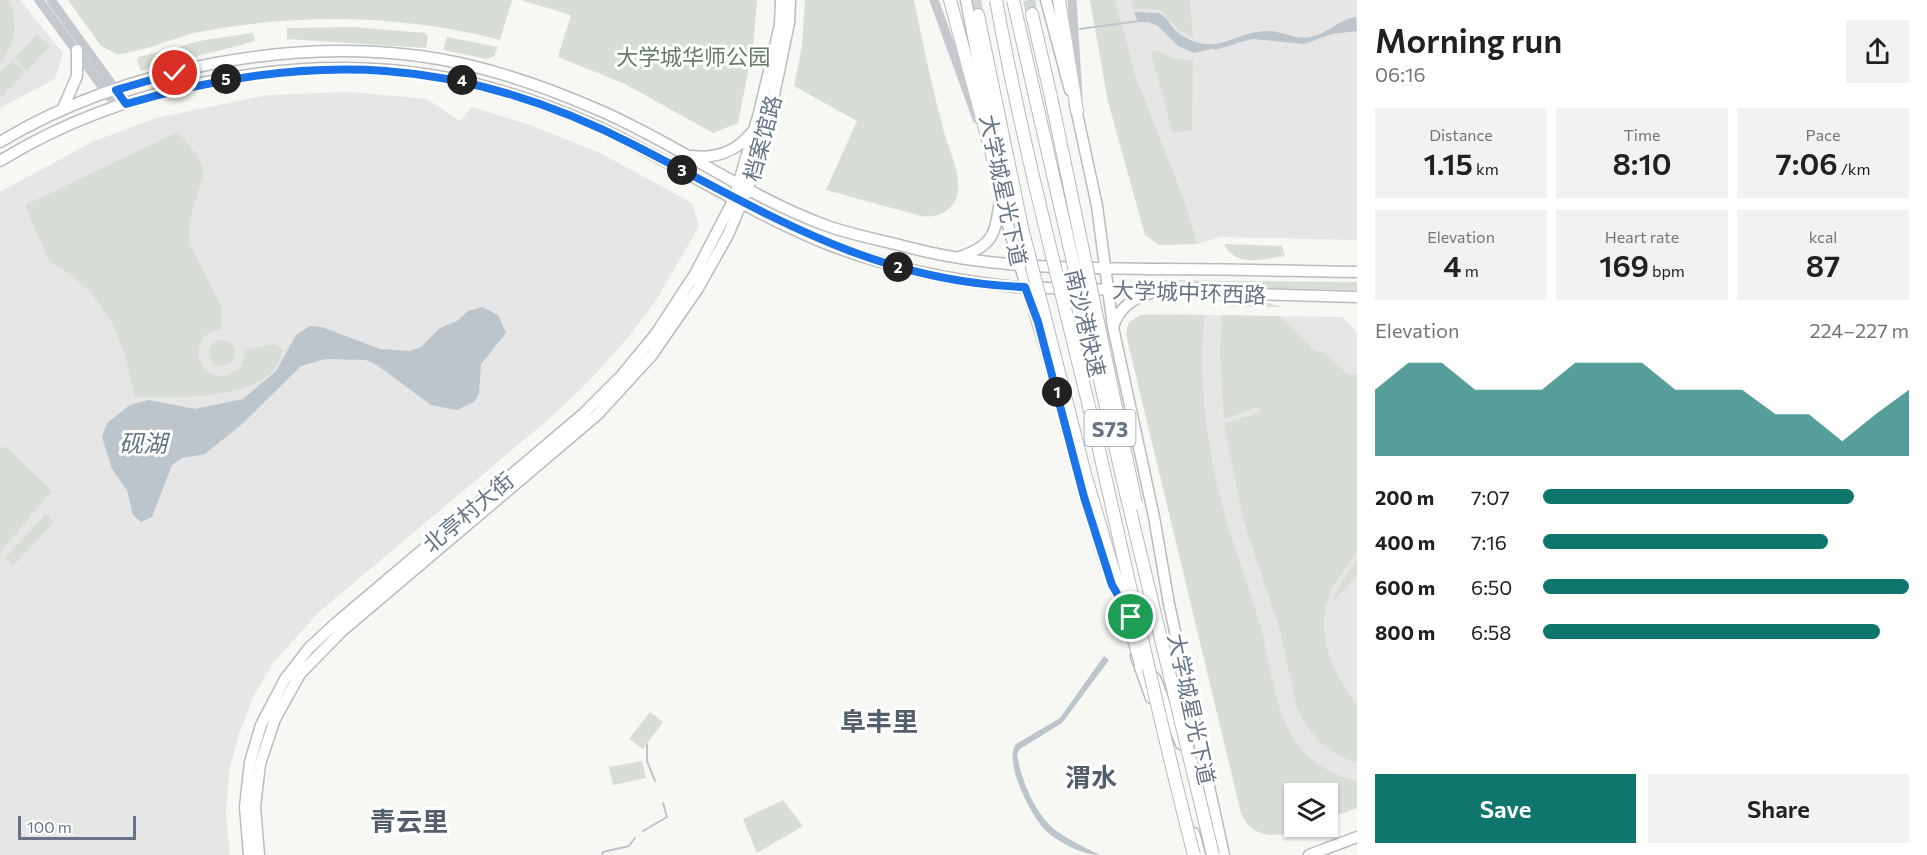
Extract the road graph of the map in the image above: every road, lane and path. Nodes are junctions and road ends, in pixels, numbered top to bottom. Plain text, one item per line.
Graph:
1 (39, 0) edge
2 (51, 0) edge
3 (781, 0) edge
4 (790, 0) edge
5 (934, 0) edge
6 (950, 0) edge
7 (966, 0) edge
8 (996, 0) edge
9 (1013, 0) edge
10 (1046, 0) edge
11 (1059, 0) edge
12 (1072, 0) edge
13 (1032, 14) tunnel mouth
14 (978, 15) tunnel mouth
15 (77, 50) junction
16 (112, 91) junction
17 (121, 106) junction
18 (63, 108) junction
19 (1077, 111) junction
20 (755, 126) junction
21 (0, 142) edge
22 (690, 156) junction
23 (0, 161) edge
24 (996, 169) junction
25 (744, 186) junction
26 (1001, 193) junction
27 (738, 201) junction
28 (959, 257) junction
29 (1018, 265) junction
30 (1105, 269) junction
31 (1357, 272) edge
32 (1025, 287) junction
33 (1107, 289) junction
34 (1160, 291) junction
35 (1357, 297) edge
36 (1113, 327) junction
37 (1112, 585) junction
38 (1170, 676) junction
39 (1165, 744) junction
40 (1357, 837) edge
41 (1221, 843) junction
42 (249, 855) edge
43 (259, 855) edge
44 (1194, 855) edge
45 (1200, 855) edge
46 (1211, 855) edge
47 (1224, 855) edge
48 (1230, 855) edge
49 (1309, 855) edge

1 - 15 street
2 - 16 street
3 - 20 main road, 档案馆路
4 - 25 main road, 档案馆路
5 - 24 street
6 - 24 highway
7 - 24 main road, 大学城星光下道
8 - 39 highway, 南沙港快速 / S73, bridge
9 - 38 highway, 南沙港快速 / S73, bridge
10 - 19 main road, 大学城星光下道
11 - 19 highway
12 - 19 street
13 - 38 highway, bridge
14 - 39 highway, bridge
15 - 16 street
15 - 18 main road
16 - 17 street
16 - 18 main road, 大学城中环西路
16 - 22 main road, 大学城中环西路
17 - 23 main road, 大学城中环西路
17 - 27 main road, 大学城中环西路
18 - 21 main road, 大学城中环西路
19 - 30 main road, 大学城星光下道
20 - 22 main road
20 - 25 main road, 档案馆路
22 - 25 main road, 大学城中环西路
24 - 26 main road, 大学城星光下道
25 - 27 main road, 北亭村大街
25 - 28 main road, 大学城中环西路
26 - 28 main road
26 - 29 main road, 大学城星光下道
27 - 32 main road, 大学城中环西路
27 - 42 main road, 北亭村大街
27 - 43 main road, 北亭村大街
28 - 29 main road, 大学城中环西路
29 - 30 main road, 大学城中环西路
29 - 32 main road, 大学城星光下道
30 - 31 main road, 大学城中环西路
30 - 33 main road, 大学城星光下道
32 - 33 main road, 大学城中环西路
32 - 37 main road, 大学城星光下道
33 - 34 main road, 大学城中环西路
33 - 36 main road, 大学城星光下道
34 - 35 main road, 大学城中环西路
34 - 36 main road
36 - 41 main road, 大学城星光下道
37 - 45 main road
37 - 46 main road, 大学城星光下道
38 - 46 highway, 南沙港快速 / S73, bridge
39 - 44 highway, 南沙港快速 / S73, bridge
40 - 49 main road
41 - 47 main road, 大学城星光下道
41 - 48 main road

